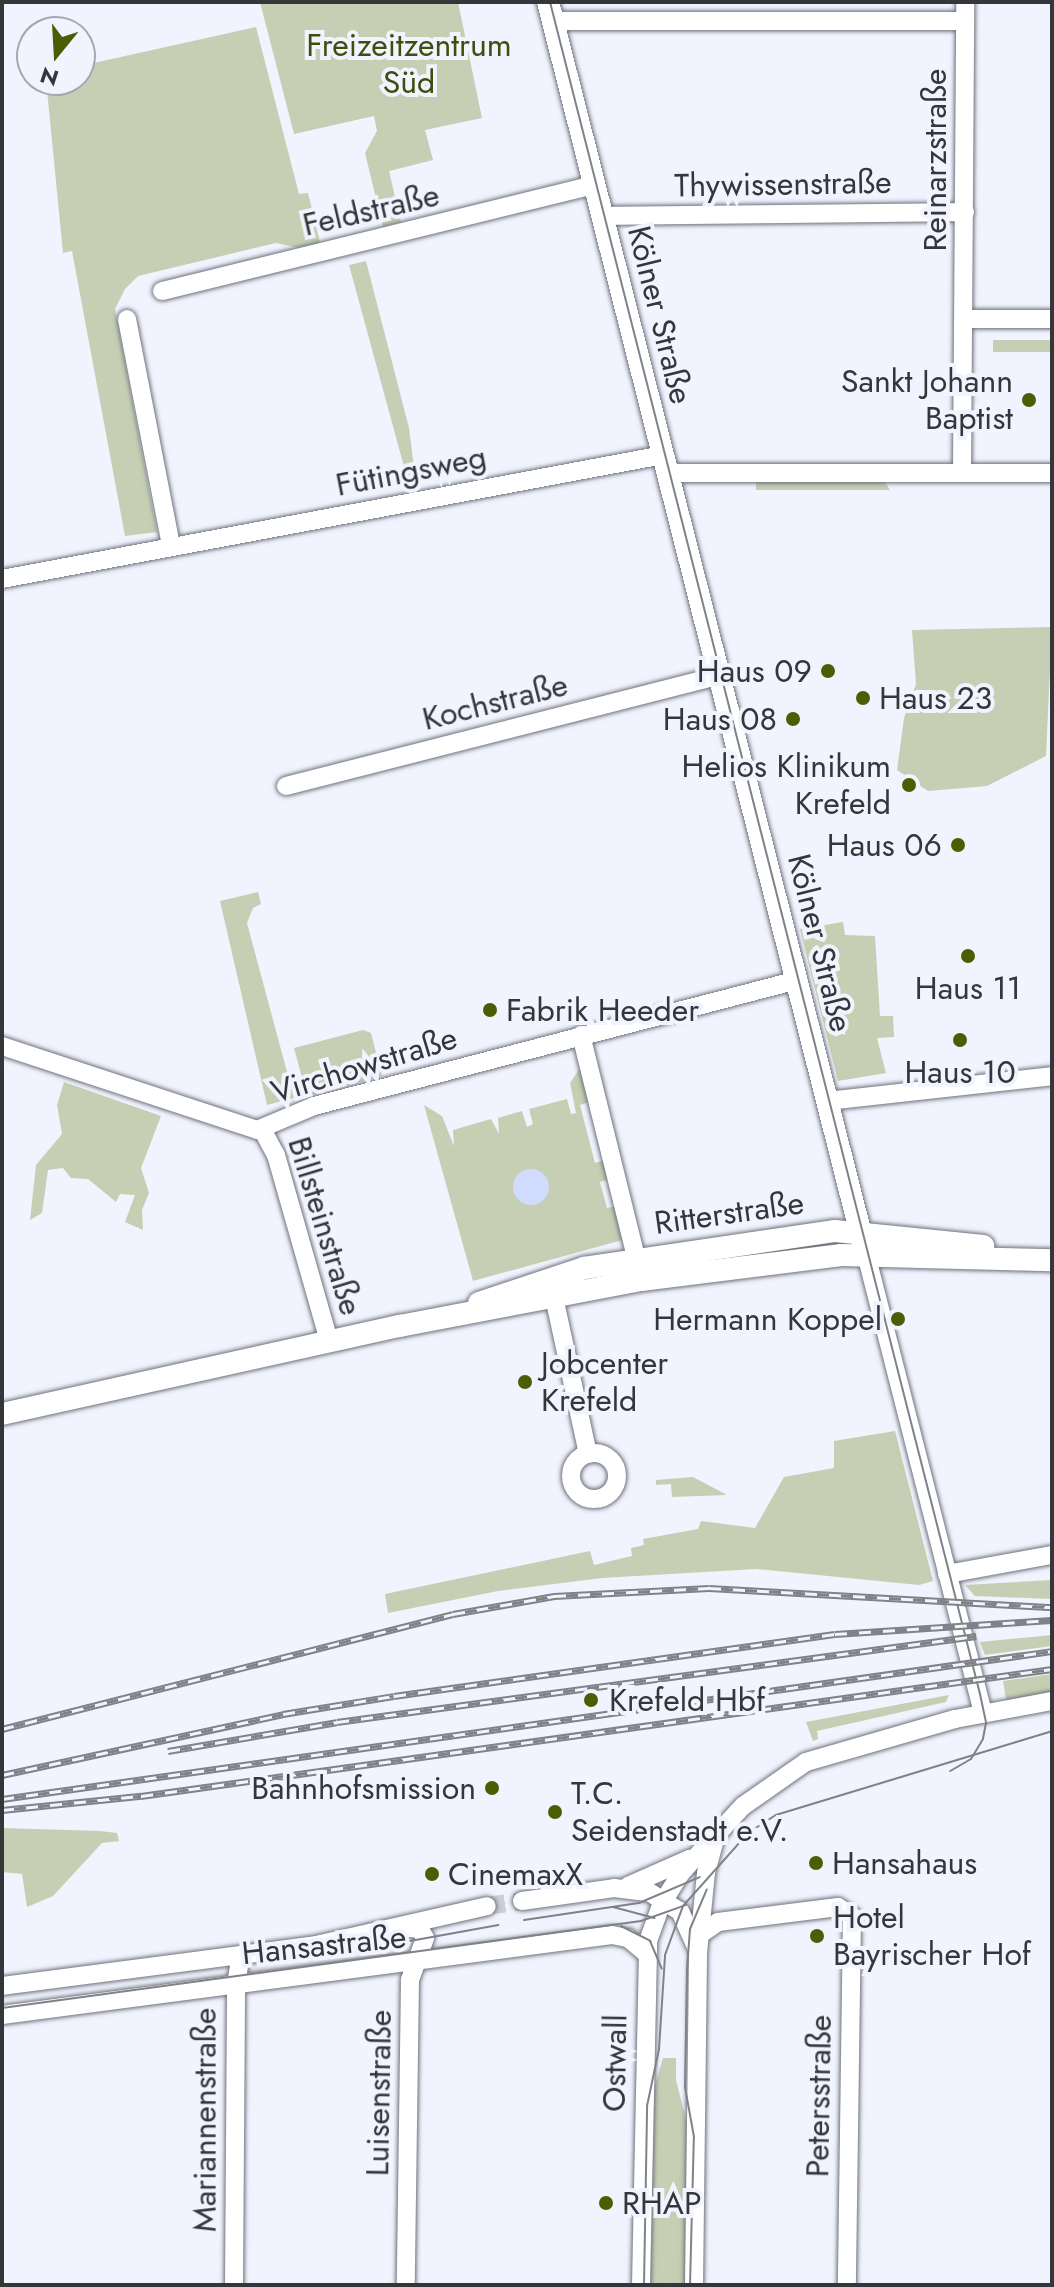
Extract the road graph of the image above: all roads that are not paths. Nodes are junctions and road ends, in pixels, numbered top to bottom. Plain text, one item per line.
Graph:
1 (965, 2) edge
2 (550, 11) edge
3 (965, 21) junction
4 (594, 185) junction
5 (965, 212) junction
6 (602, 216) junction
7 (162, 291) dead end
8 (127, 319) dead end
9 (964, 319) junction
10 (1052, 319) edge
11 (665, 464) junction
12 (962, 473) junction
13 (1052, 473) edge
14 (171, 546) junction
15 (2, 579) edge
16 (719, 676) junction
17 (286, 786) dead end
18 (796, 980) junction
19 (581, 1035) junction
20 (2, 1046) edge
21 (1052, 1076) edge
22 (827, 1101) junction
23 (262, 1129) junction
24 (861, 1231) junction
25 (866, 1254) junction
26 (636, 1258) junction
27 (1045, 1259) edge
28 (552, 1286) junction
29 (329, 1341) junction
30 (2, 1414) edge
31 (588, 1454) dead end
32 (1052, 1555) edge
33 (947, 1574) junction
34 (1052, 1701) edge
35 (983, 1713) junction
36 (701, 1860) junction
37 (614, 1888) junction
38 (664, 1899) junction
39 (522, 1901) tunnel mouth
40 (487, 1906) tunnel mouth
41 (398, 1927) junction
42 (701, 1934) junction
43 (698, 1953) junction
44 (647, 1954) junction
45 (241, 1955) junction
46 (417, 1964) junction
47 (236, 1985) junction
48 (2, 1986) edge
49 (2, 2015) edge
50 (234, 2285) edge
51 (406, 2285) edge
52 (641, 2285) edge
53 (694, 2285) edge
54 (847, 2285) edge

1 - 3 street, Reinarzstraße
2 - 3 street
2 - 4 main road, Kölner Straße
3 - 5 street, Reinarzstraße
4 - 6 main road, Kölner Straße
4 - 7 street, Feldstraße
5 - 6 street, Thywissenstraße
5 - 9 street, Reinarzstraße
6 - 11 main road, Kölner Straße
8 - 14 street
9 - 10 street
9 - 12 street, Reinarzstraße
11 - 12 street, Fütingsweg
11 - 14 street, Fütingsweg
11 - 16 main road, Kölner Straße
12 - 13 street, Fütingsweg
14 - 15 street, Fütingsweg
16 - 17 street, Kochstraße
16 - 18 main road, Kölner Straße
18 - 19 street, Virchowstraße
18 - 22 main road, Kölner Straße
19 - 23 street, Virchowstraße
19 - 26 street
20 - 23 street, Virchowstraße
21 - 22 street
22 - 24 main road, Kölner Straße
23 - 29 street, Billsteinstraße
24 - 25 main road, Kölner Straße
24 - 26 main road, Ritterstraße
24 - 27 main road, Ritterstraße
25 - 27 main road, Ritterstraße
25 - 28 main road, Ritterstraße
25 - 33 street, Kölner Straße
26 - 28 main road, Ritterstraße
28 - 29 main road, Ritterstraße
28 - 31 street
29 - 30 main road, Ritterstraße
32 - 33 street
33 - 35 street, Kölner Straße
34 - 35 street
35 - 36 street
36 - 37 street
36 - 38 street, Ostwall
36 - 42 street
37 - 38 street
37 - 39 street
38 - 43 street
38 - 44 street, Ostwall
40 - 41 street, Hansastraße
41 - 45 street, Hansastraße
41 - 46 street, Luisenstraße
42 - 43 street
42 - 54 street, Petersstraße
43 - 53 street
44 - 46 street, Hansastraße
44 - 52 street, Ostwall
45 - 47 street, Mariannenstraße
45 - 48 street, Hansastraße
46 - 47 street, Hansastraße
46 - 51 street, Luisenstraße
47 - 49 street, Hansastraße
47 - 50 street, Mariannenstraße

